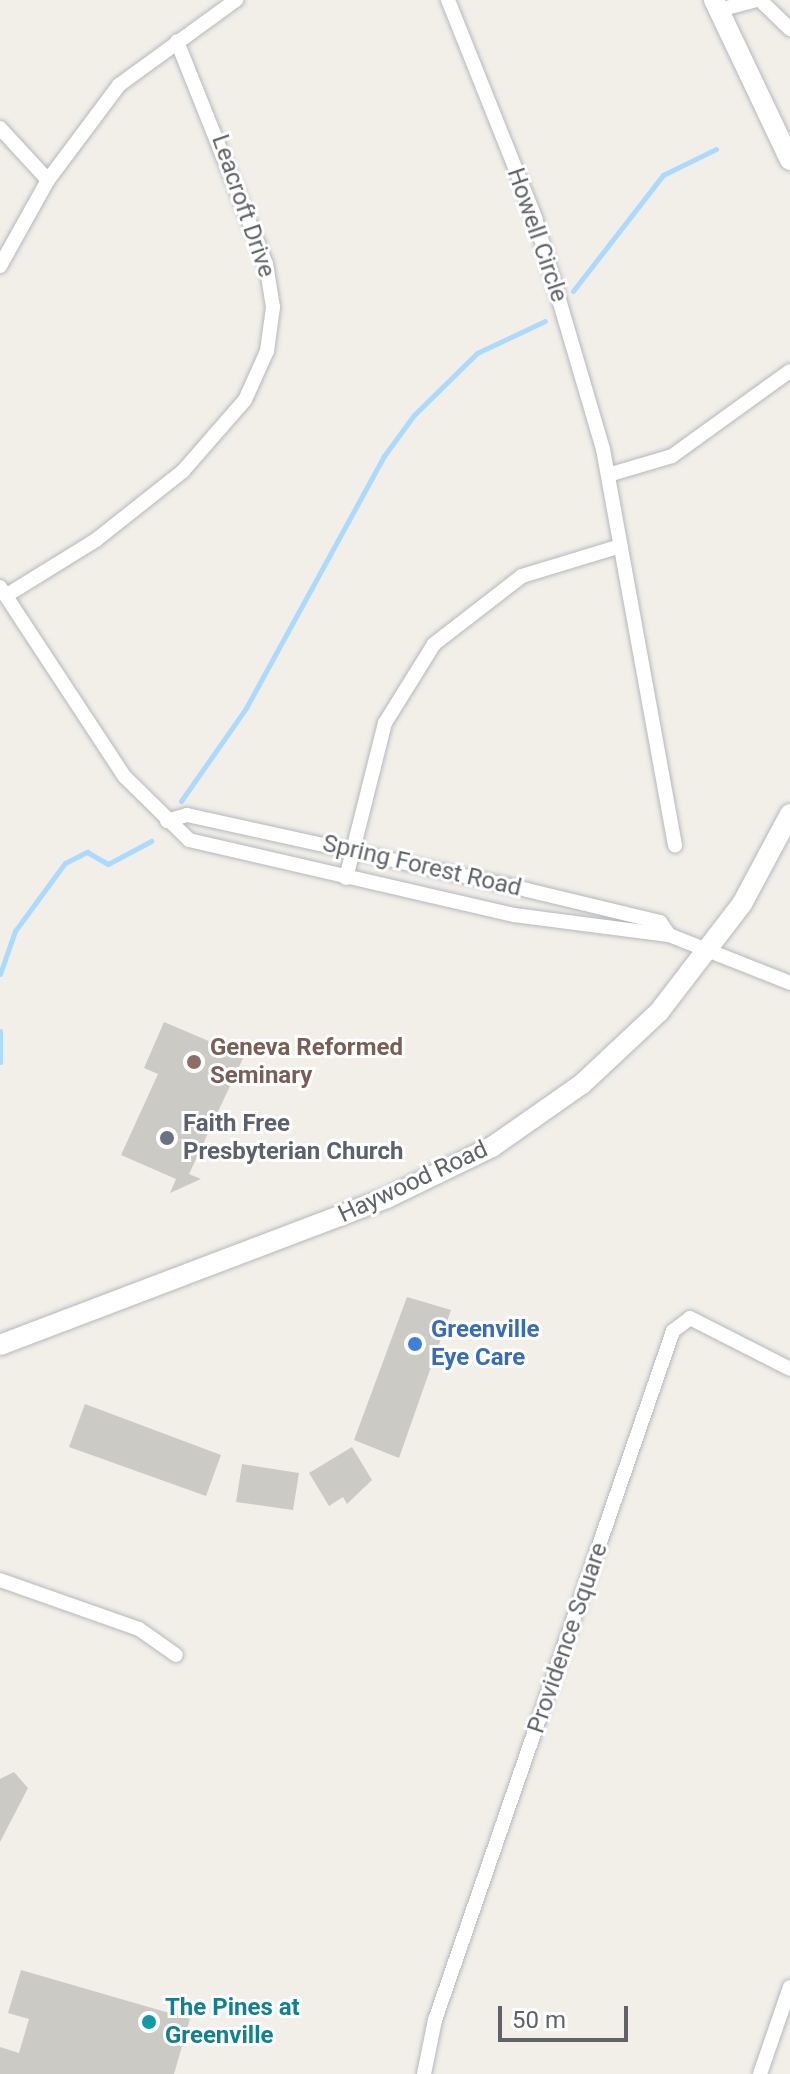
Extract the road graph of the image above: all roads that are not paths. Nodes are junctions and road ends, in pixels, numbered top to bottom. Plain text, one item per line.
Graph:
1 (236, 0) edge
2 (448, 0) edge
3 (758, 0) edge
4 (716, 5) edge
5 (790, 29) edge
6 (177, 41) junction
7 (0, 128) edge
8 (790, 160) edge
9 (48, 180) junction
10 (0, 266) edge
11 (790, 371) edge
12 (608, 475) junction
13 (621, 546) junction
14 (3, 591) edge
15 (790, 814) edge
16 (167, 821) junction
17 (675, 846) dead end
18 (353, 850) junction
19 (346, 878) junction
20 (669, 935) junction
21 (706, 951) junction
22 (790, 983) edge
23 (0, 1345) edge
24 (790, 1369) edge
25 (0, 1580) edge
26 (176, 1655) dead end
27 (790, 1987) edge
28 (424, 2074) edge
29 (760, 2074) edge

1 - 6 street
2 - 12 street, Howell Circle
3 - 4 street
3 - 5 street
4 - 8 main road
6 - 9 street
6 - 14 street, Leacroft Drive
7 - 9 street
9 - 10 street
11 - 12 street
12 - 13 street, Howell Circle
13 - 17 street, Howell Circle
13 - 18 street
14 - 16 street, Spring Forest Road
15 - 21 main road, Haywood Road
16 - 18 street, Spring Forest Road
16 - 19 street, Spring Forest Road
18 - 19 street
18 - 20 street, Spring Forest Road
19 - 20 street, Spring Forest Road
20 - 21 street, Spring Forest Road
21 - 22 street
21 - 23 main road, Haywood Road
24 - 28 street, Providence Square
25 - 26 street
27 - 29 street

